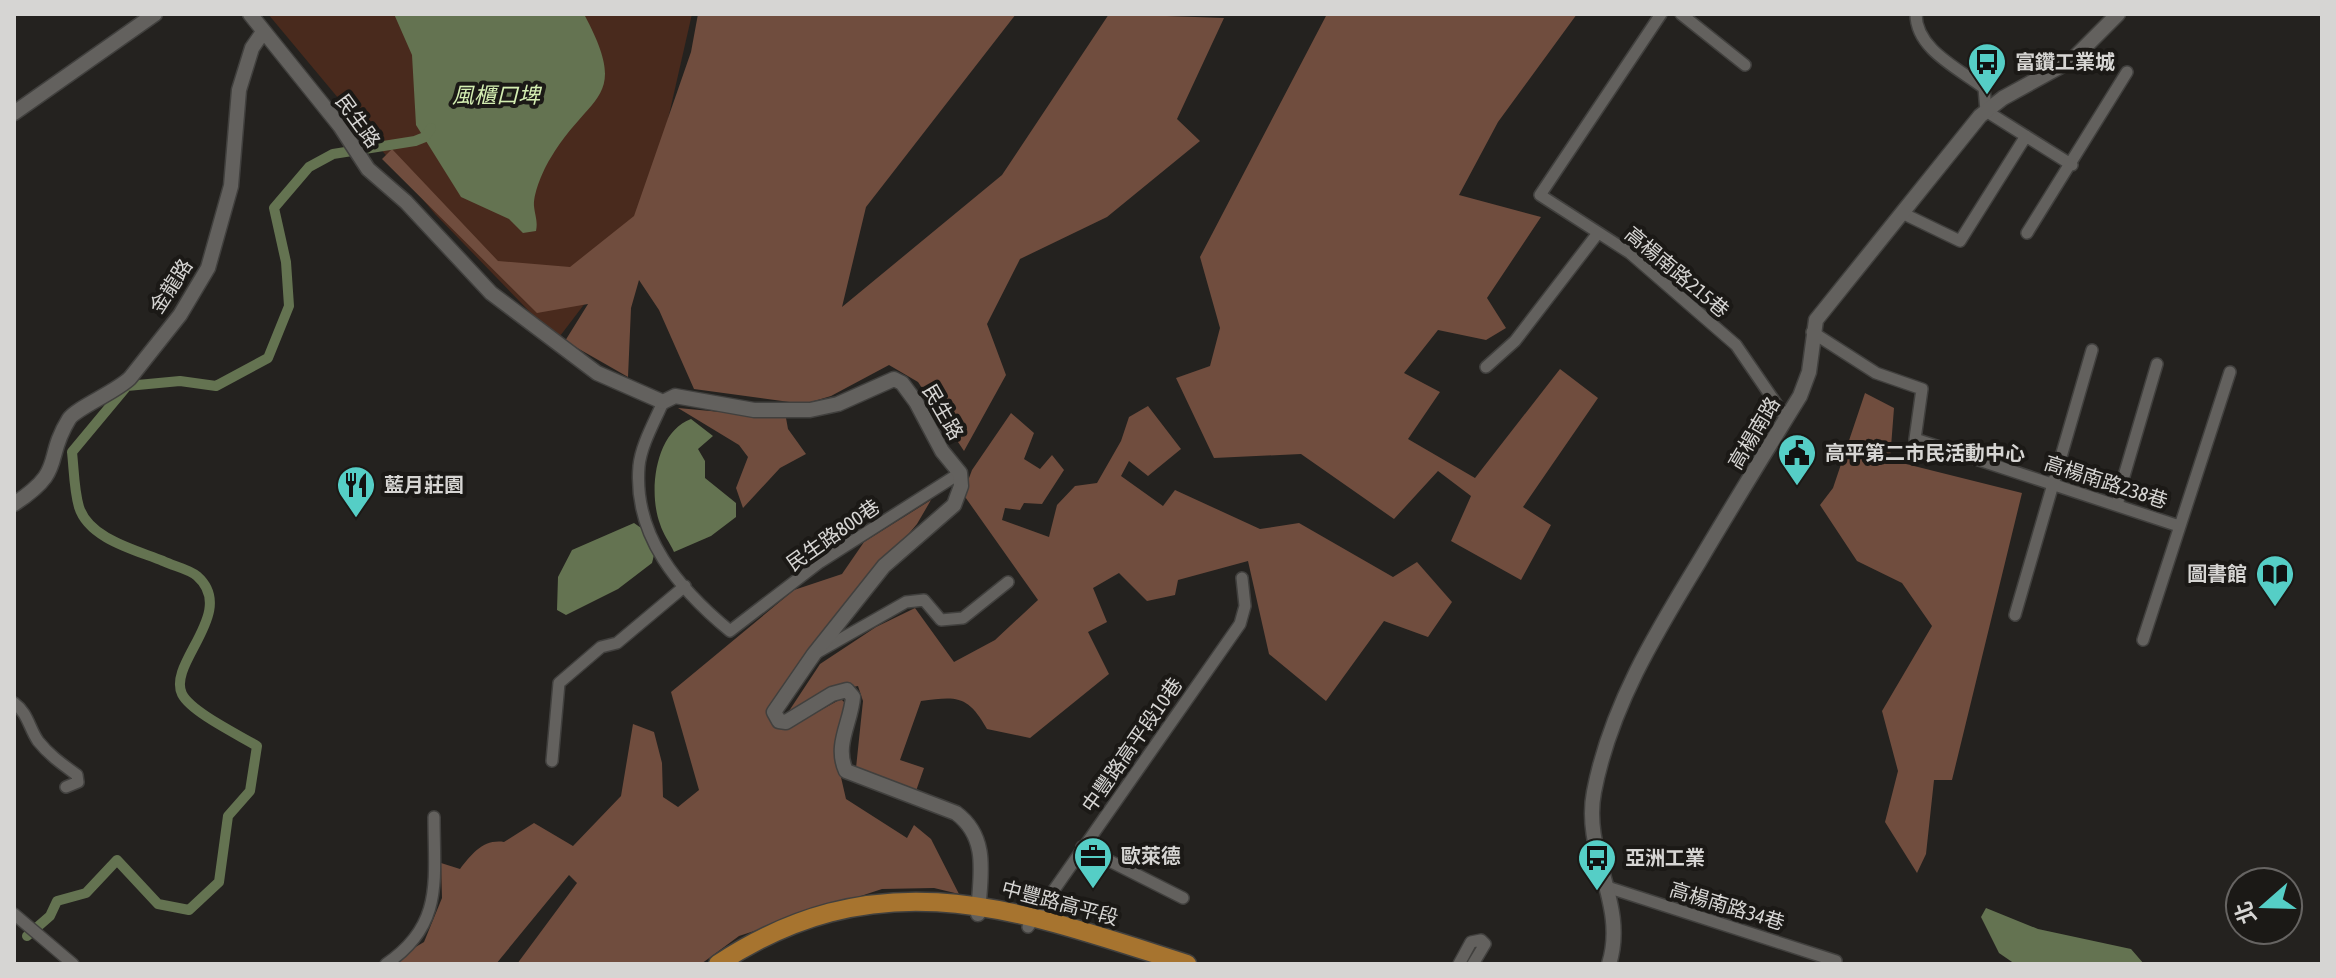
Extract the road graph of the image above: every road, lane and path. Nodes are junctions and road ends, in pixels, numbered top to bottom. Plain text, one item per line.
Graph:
1 (155, 14) edge
2 (250, 14) edge
3 (1661, 14) edge
4 (1681, 14) edge
5 (1916, 14) edge
6 (2118, 14) edge
7 (263, 32) junction
8 (1745, 65) dead end
9 (2127, 72) dead end
10 (1986, 111) junction
11 (14, 113) edge
12 (2026, 136) junction
13 (2072, 165) junction
14 (1902, 213) junction
15 (1598, 233) junction
16 (2027, 233) dead end
17 (1812, 332) junction
18 (2092, 350) dead end
19 (2157, 364) dead end
20 (1486, 367) dead end
21 (2230, 372) dead end
22 (663, 402) junction
23 (1786, 418) junction
24 (960, 473) junction
25 (2055, 484) junction
26 (14, 504) edge
27 (2118, 504) junction
28 (2179, 526) junction
29 (1242, 578) dead end
30 (1008, 582) dead end
31 (685, 586) junction
32 (2015, 615) dead end
33 (2143, 640) dead end
34 (814, 654) junction
35 (14, 703) edge
36 (552, 761) dead end
37 (66, 787) dead end
38 (434, 817) dead end
39 (1082, 847) junction
40 (1607, 887) junction
41 (1183, 898) dead end
42 (916, 905) junction
43 (979, 910) junction
44 (14, 914) edge
45 (1030, 921) junction
46 (1836, 961) dead end
47 (73, 964) edge
48 (386, 964) edge
49 (718, 964) edge
50 (739, 964) edge
51 (1152, 964) edge
52 (1187, 964) edge
53 (1459, 964) edge
54 (1473, 964) edge
55 (1609, 964) edge

1 - 11 street
2 - 7 street, 民生路
3 - 15 street, 高楊南路215巷
4 - 8 street
5 - 10 street
6 - 10 street, 高楊南路
7 - 22 street, 民生路
7 - 26 street, 金龍路
9 - 13 street
10 - 12 street
10 - 14 street, 高楊南路
12 - 13 street
12 - 14 street
13 - 16 street
14 - 17 street, 高楊南路
15 - 20 street
15 - 23 street, 高楊南路215巷
17 - 23 street, 高楊南路
17 - 25 street, 高楊南路238巷
18 - 25 street
19 - 27 street
21 - 28 street
22 - 24 street, 民生路
22 - 31 street
23 - 40 street, 高楊南路
24 - 31 street, 民生路800巷
24 - 34 street
25 - 27 street, 高楊南路238巷
25 - 32 street
27 - 28 street, 高楊南路238巷
28 - 33 street
29 - 39 street, 中豐路高平段10巷
30 - 34 street
31 - 36 street
34 - 43 street
35 - 37 street
38 - 48 street
39 - 41 street
39 - 45 street, 中豐路高平段10巷
40 - 46 street, 高楊南路34巷
40 - 55 street, 高楊南路
42 - 43 main road, 中豐路高平段
42 - 49 main road
42 - 50 main road
43 - 45 main road, 中豐路高平段
44 - 47 street
45 - 51 main road, 中豐路高平段
45 - 52 main road, 中豐路高平段
53 - 54 street

